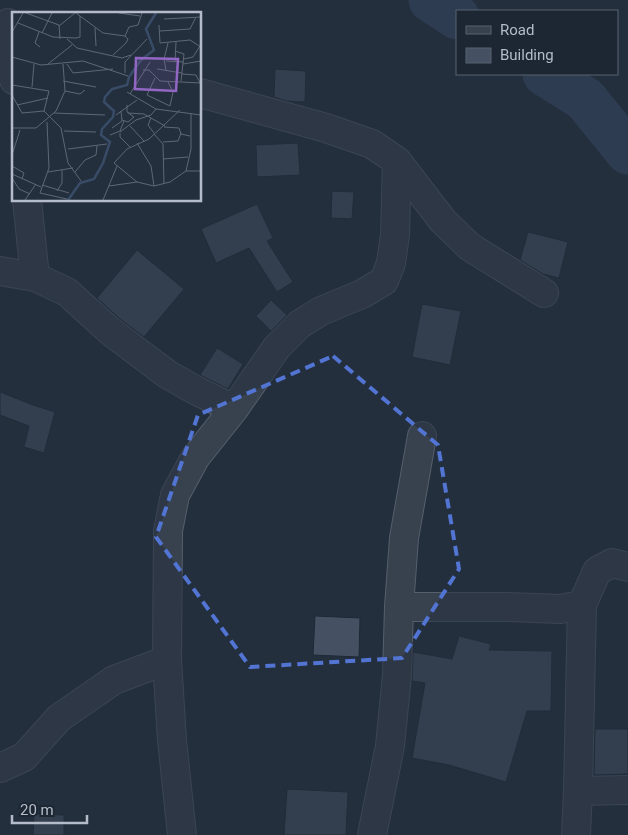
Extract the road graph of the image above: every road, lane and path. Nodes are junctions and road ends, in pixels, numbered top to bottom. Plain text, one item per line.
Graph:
1 (7, 20) edge
2 (12, 63) edge
3 (201, 93) edge
4 (397, 161) junction
5 (27, 201) edge
6 (0, 270) edge
7 (35, 277) junction
8 (544, 293) dead end
9 (234, 409) junction
10 (422, 436) dead end
11 (628, 567) edge
12 (582, 605) junction
13 (399, 607) junction
14 (167, 660) junction
15 (0, 768) edge
16 (628, 790) edge
17 (578, 791) junction
18 (182, 835) edge
19 (372, 835) edge
20 (576, 835) edge

1 - 2 street
3 - 4 street
4 - 8 street
4 - 9 street
5 - 7 street
6 - 7 street
7 - 9 street
9 - 14 street
10 - 13 street
11 - 12 street
12 - 13 street
12 - 17 street
13 - 19 street
14 - 15 street
14 - 18 street
16 - 17 street
17 - 20 street

